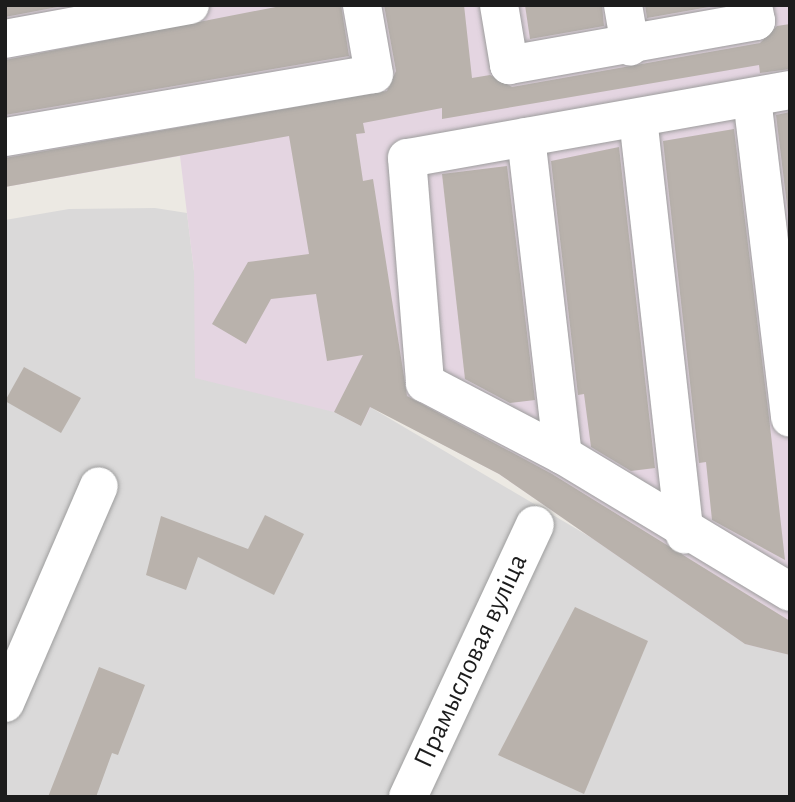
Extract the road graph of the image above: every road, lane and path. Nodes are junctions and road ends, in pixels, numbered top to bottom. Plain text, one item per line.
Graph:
1 (190, 5) edge
2 (362, 5) edge
3 (499, 5) edge
4 (623, 5) edge
5 (753, 5) edge
6 (5, 39) edge
7 (630, 46) junction
8 (790, 90) edge
9 (752, 97) junction
10 (638, 118) junction
11 (526, 137) junction
12 (5, 138) edge
13 (790, 418) edge
14 (563, 455) junction
15 (99, 486) dead end
16 (535, 525) dead end
17 (685, 534) junction
18 (790, 592) edge
19 (5, 703) edge
20 (408, 797) edge

1 - 6 street
2 - 12 street
3 - 7 street
4 - 7 street
5 - 7 street
8 - 9 street
9 - 10 street
9 - 13 street
10 - 11 street
10 - 17 street
11 - 14 street
11 - 14 street
14 - 17 street
15 - 19 street
16 - 20 street, Прамысловая вуліца
17 - 18 street

